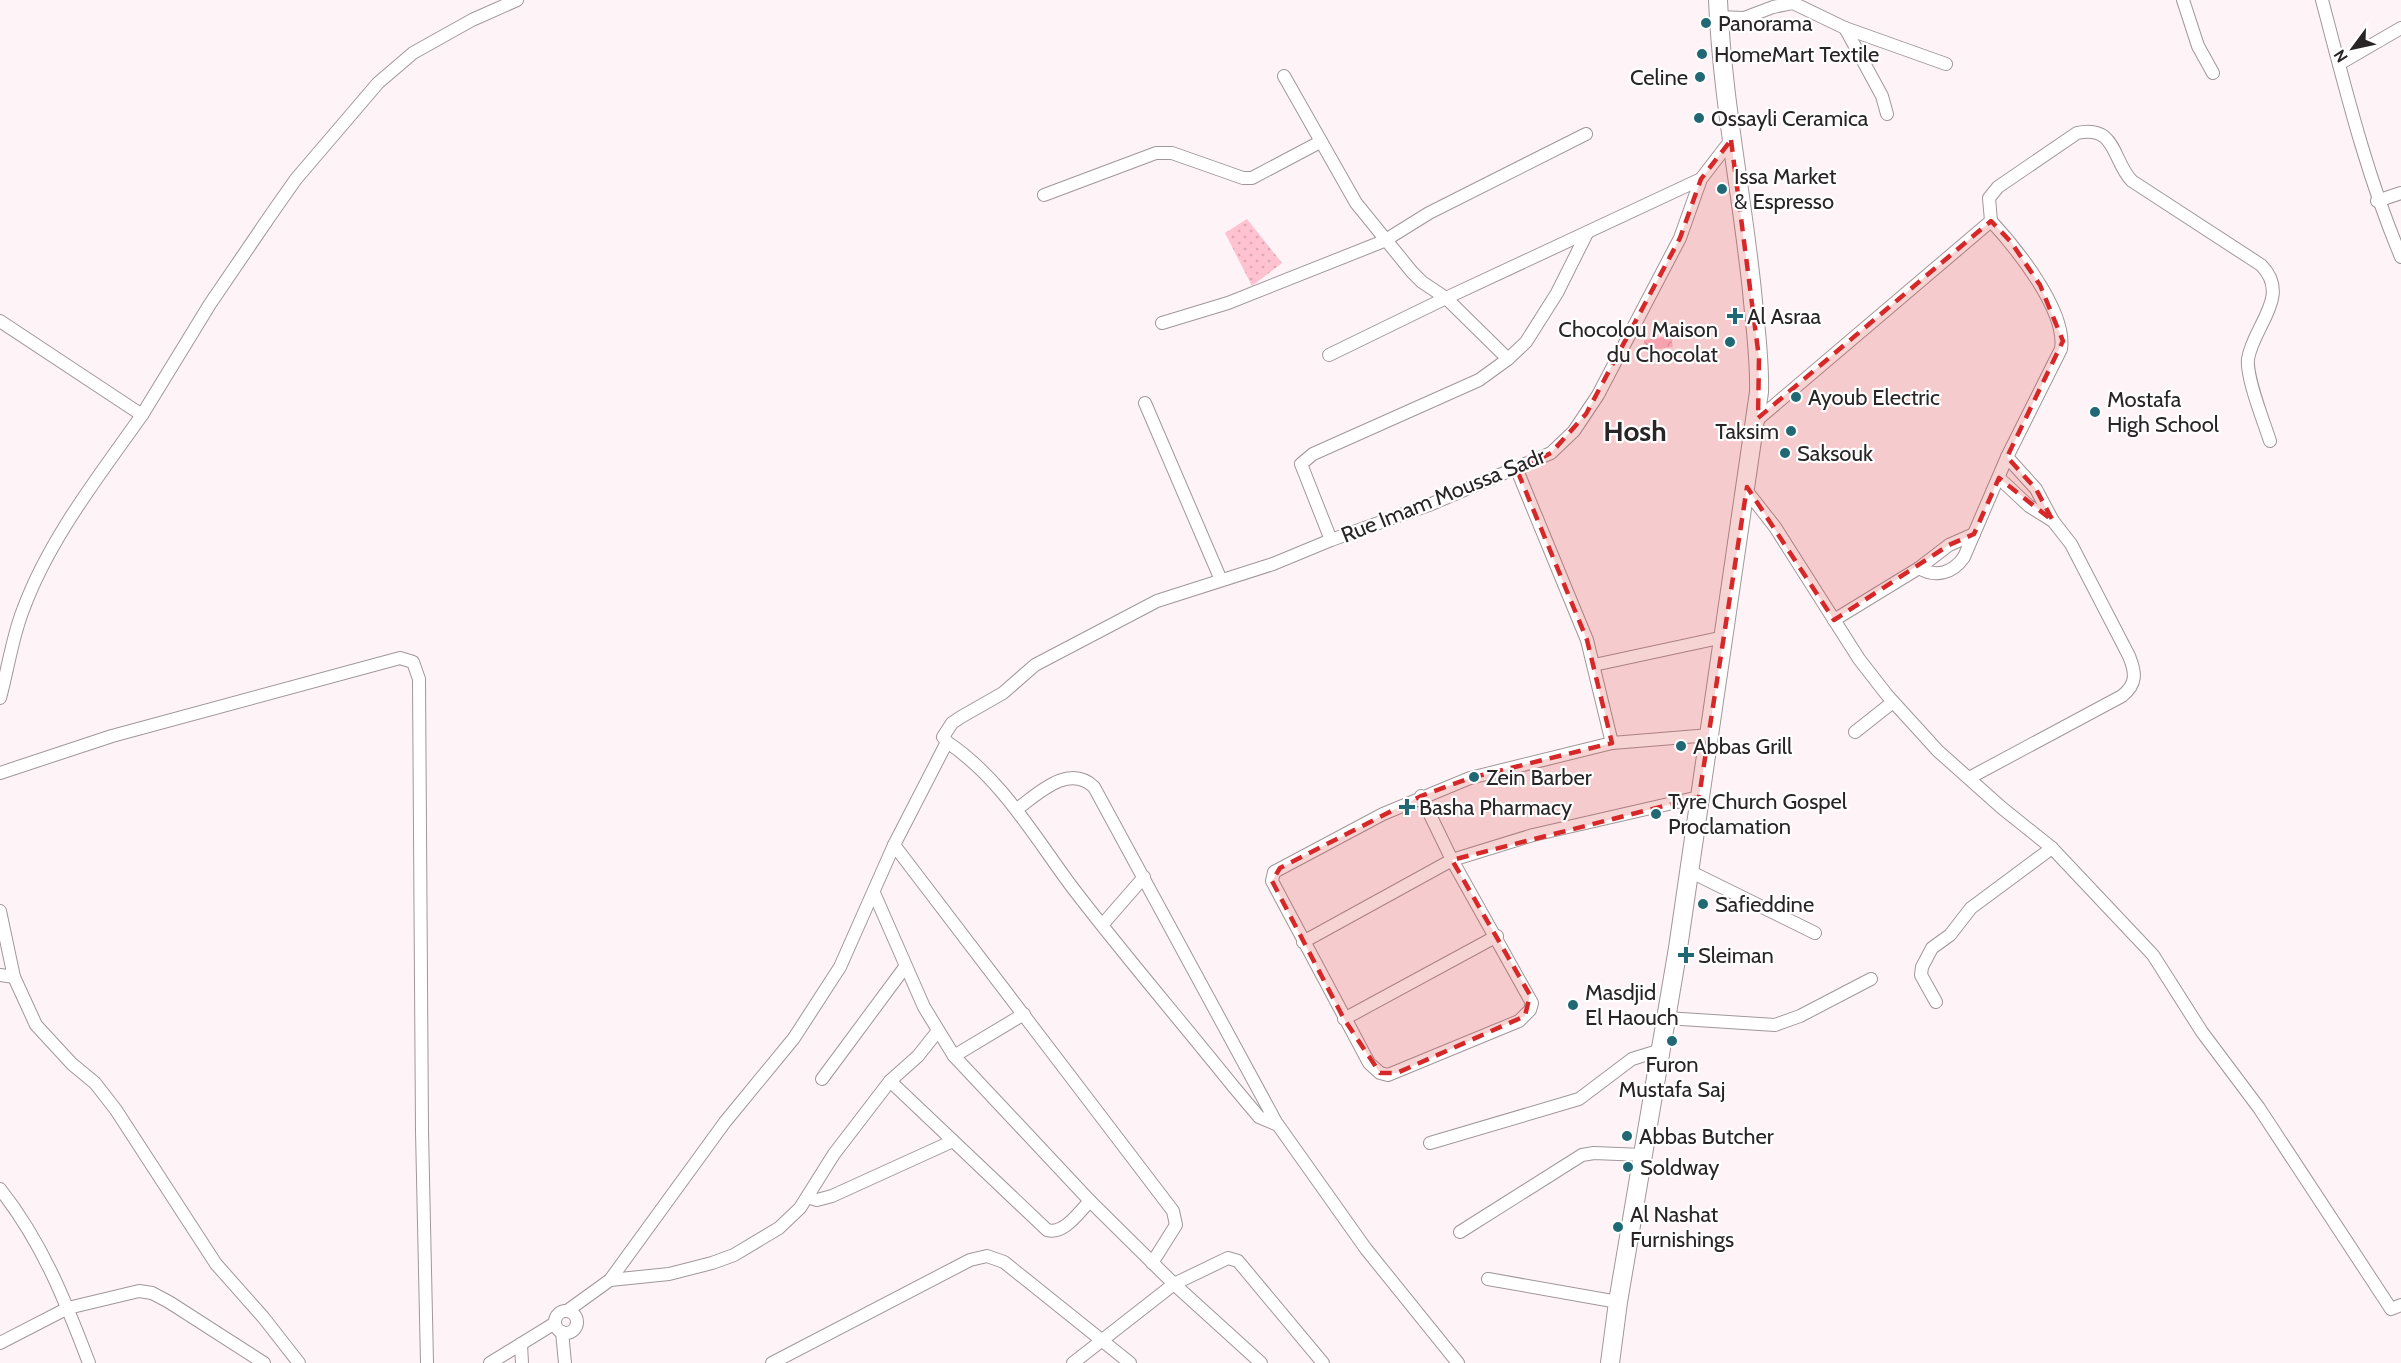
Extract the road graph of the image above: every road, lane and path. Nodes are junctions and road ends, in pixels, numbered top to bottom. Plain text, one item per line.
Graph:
1 (517, 0) edge
2 (2183, 0) edge
3 (2322, 0) edge
4 (1718, 8) edge
5 (1845, 28) junction
6 (2401, 28) edge
7 (1946, 64) dead end
8 (2339, 64) junction
9 (2213, 73) dead end
10 (1284, 76) dead end
11 (1887, 114) dead end
12 (1586, 134) dead end
13 (1731, 140) junction
14 (1320, 142) junction
15 (1701, 179) junction
16 (2401, 193) edge
17 (1044, 195) dead end
18 (2378, 201) junction
19 (1991, 221) junction
20 (1587, 233) junction
21 (1384, 241) junction
22 (2401, 257) edge
23 (1446, 298) junction
24 (0, 321) edge
25 (1162, 323) dead end
26 (1329, 355) dead end
27 (1508, 359) junction
28 (1145, 403) dead end
29 (142, 415) junction
30 (1756, 420) junction
31 (2270, 441) dead end
32 (2007, 458) junction
33 (1517, 470) junction
34 (1999, 478) junction
35 (1746, 490) junction
36 (2053, 521) junction
37 (1974, 534) junction
38 (1331, 540) junction
39 (1919, 568) junction
40 (1221, 580) junction
41 (1834, 620) junction
42 (1724, 637) junction
43 (1594, 665) junction
44 (0, 698) edge
45 (1893, 702) junction
46 (1855, 732) dead end
47 (1710, 735) junction
48 (946, 742) junction
49 (1612, 743) junction
50 (0, 773) edge
51 (1969, 778) junction
52 (1421, 796) junction
53 (1699, 798) junction
54 (1017, 809) junction
55 (894, 845) junction
56 (2052, 848) junction
57 (1452, 860) junction
58 (1689, 871) junction
59 (1144, 876) junction
60 (874, 893) junction
61 (0, 911) edge
62 (1103, 924) junction
63 (1815, 933) dead end
64 (1497, 936) junction
65 (1303, 942) junction
66 (905, 967) junction
67 (0, 975) edge
68 (14, 977) junction
69 (1871, 979) dead end
70 (1936, 1002) dead end
71 (1024, 1014) junction
72 (1666, 1018) junction
73 (1344, 1019) junction
74 (936, 1032) junction
75 (1661, 1050) junction
76 (954, 1056) junction
77 (1245, 1064) junction
78 (822, 1079) dead end
79 (890, 1081) junction
80 (1233, 1086) junction
81 (1278, 1125) junction
82 (952, 1141) junction
83 (1430, 1143) dead end
84 (1643, 1155) junction
85 (0, 1189) edge
86 (808, 1197) junction
87 (1090, 1201) junction
88 (1460, 1232) dead end
89 (1152, 1263) junction
90 (1488, 1279) dead end
91 (610, 1280) junction
92 (1174, 1284) junction
93 (595, 1293) junction
94 (1618, 1302) junction
95 (2401, 1305) edge
96 (68, 1308) junction
97 (567, 1311) junction
98 (577, 1321) junction
99 (559, 1327) junction
100 (1103, 1342) junction
101 (0, 1343) edge
102 (521, 1344) junction
103 (246, 1357) edge
104 (89, 1363) edge
105 (264, 1363) edge
106 (299, 1363) edge
107 (427, 1363) edge
108 (490, 1363) edge
109 (522, 1363) edge
110 (565, 1363) edge
111 (772, 1363) edge
112 (1073, 1363) edge
113 (1130, 1363) edge
114 (1261, 1363) edge
115 (1323, 1363) edge
116 (1458, 1363) edge
117 (1610, 1363) edge

1 - 29 street
2 - 9 street
3 - 8 street
4 - 5 street
4 - 13 main road
5 - 7 street
5 - 11 street
6 - 8 street
8 - 18 street
10 - 14 street
12 - 21 street
13 - 15 street, Rue Imam Moussa Sadr
13 - 30 main road
14 - 17 street
14 - 21 street
15 - 20 street
15 - 33 street, Rue Imam Moussa Sadr
16 - 18 street
18 - 22 street
19 - 30 street
19 - 31 street
19 - 32 street
20 - 23 street
20 - 27 street
21 - 23 street
21 - 25 street
23 - 26 street
23 - 27 street
24 - 29 street
27 - 38 street
28 - 40 street
29 - 44 street
30 - 35 main road
32 - 34 street
32 - 36 street
33 - 38 street, Rue Imam Moussa Sadr
33 - 43 street
34 - 36 street
34 - 37 street
35 - 41 street
35 - 42 main road
36 - 51 street
37 - 39 street
37 - 39 street
38 - 40 street, Rue Imam Moussa Sadr
39 - 41 street
40 - 48 street, Rue Imam Moussa Sadr
41 - 45 street
42 - 43 street
42 - 47 main road
43 - 49 street
45 - 46 street
45 - 51 street
47 - 49 street
47 - 53 main road
48 - 54 street
48 - 55 street, Rue Imam Moussa Sadr
49 - 52 street
50 - 107 street
51 - 56 street
52 - 57 street
52 - 65 street
53 - 57 street
53 - 58 main road
54 - 59 street
54 - 62 street
55 - 60 street, Rue Imam Moussa Sadr
55 - 71 street
56 - 70 street
56 - 95 street
57 - 64 street
57 - 65 street
58 - 63 street
58 - 72 main road
59 - 62 street
59 - 77 street
60 - 66 street
60 - 91 street, Rue Imam Moussa Sadr
61 - 68 street
62 - 80 street
64 - 73 street
64 - 73 street
65 - 73 street
66 - 74 street
66 - 78 street
67 - 68 street
68 - 106 street
69 - 72 street
71 - 76 street
71 - 89 street
72 - 75 main road
74 - 76 street
74 - 79 street
75 - 83 street
75 - 84 main road
76 - 87 street
77 - 80 street
77 - 81 street
79 - 82 street
79 - 86 street
80 - 81 street
81 - 116 street
82 - 86 street
82 - 87 street
84 - 88 street
84 - 94 main road
85 - 96 street
86 - 91 street
87 - 89 street
89 - 92 street
90 - 94 street
91 - 93 street, Rue Imam Moussa Sadr
92 - 100 street
92 - 114 street
92 - 115 street
93 - 97 street
93 - 98 street
94 - 117 main road
96 - 101 street
96 - 103 street
96 - 104 street
97 - 98 street
97 - 99 street
98 - 99 street
99 - 102 street
99 - 110 street
100 - 111 street
100 - 112 street
100 - 113 street
102 - 108 street
102 - 109 street
103 - 105 street

